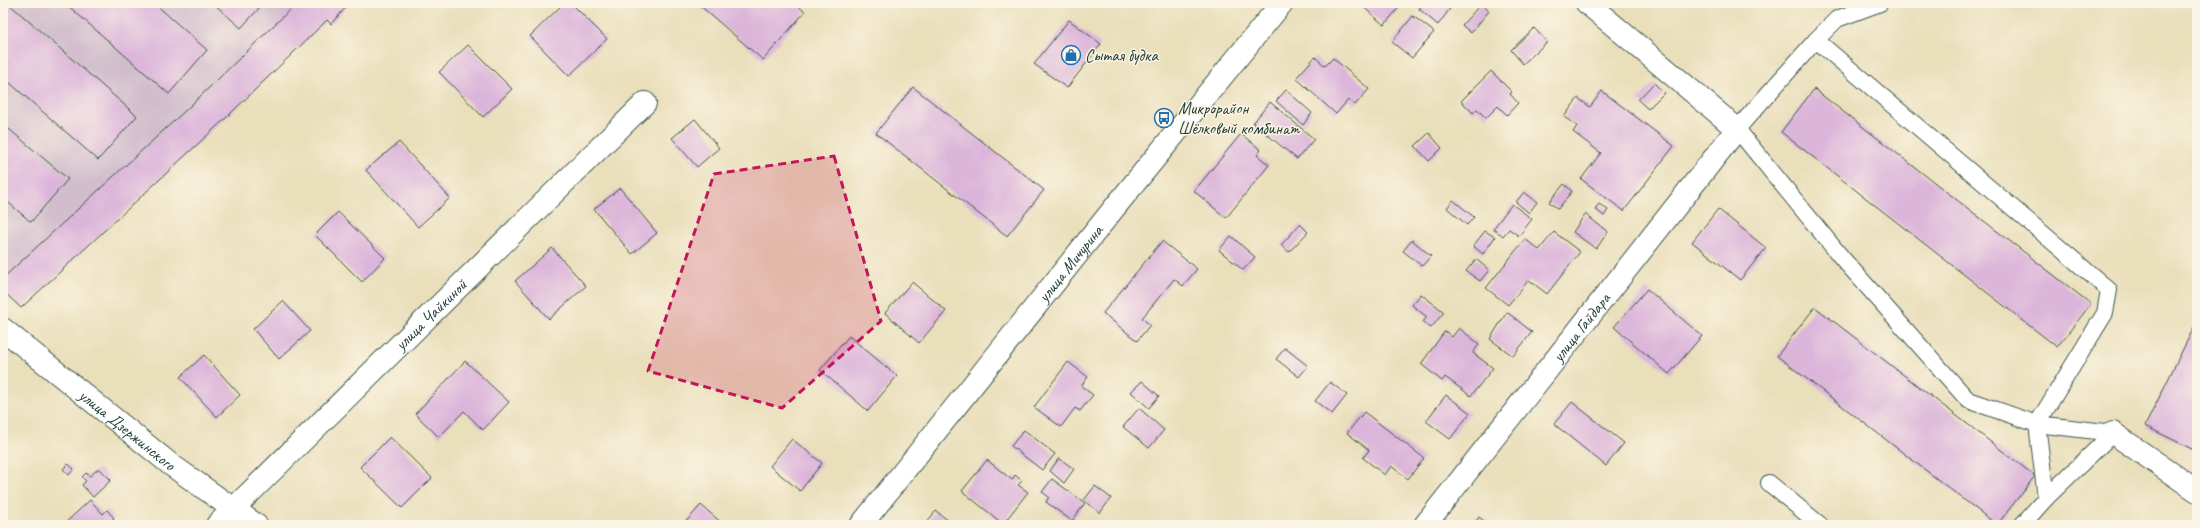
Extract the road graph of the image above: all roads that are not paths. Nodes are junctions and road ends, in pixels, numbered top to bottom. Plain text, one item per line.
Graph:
1 (1282, 3) edge
2 (1587, 3) edge
3 (1880, 3) edge
4 (1816, 40) junction
5 (644, 103) dead end
6 (1736, 129) junction
7 (3, 329) edge
8 (2037, 424) junction
9 (2113, 433) junction
10 (1769, 483) dead end
11 (2197, 491) edge
12 (2046, 498) junction
13 (233, 510) junction
14 (217, 525) edge
15 (256, 525) edge
16 (861, 525) edge
17 (1425, 525) edge
18 (1820, 525) edge
19 (2022, 525) edge

1 - 16 street, улица Мичурина
2 - 6 street
3 - 4 lane
4 - 6 lane
4 - 8 lane
5 - 13 street, улица Чайкиной
6 - 8 lane
6 - 17 street, улица Гайдара
7 - 13 street, улица Дзержинского
8 - 9 lane
8 - 12 lane
9 - 11 street
9 - 12 lane
10 - 18 lane
12 - 19 lane
13 - 14 street, улица Чайкиной
13 - 15 street, улица Дзержинского

